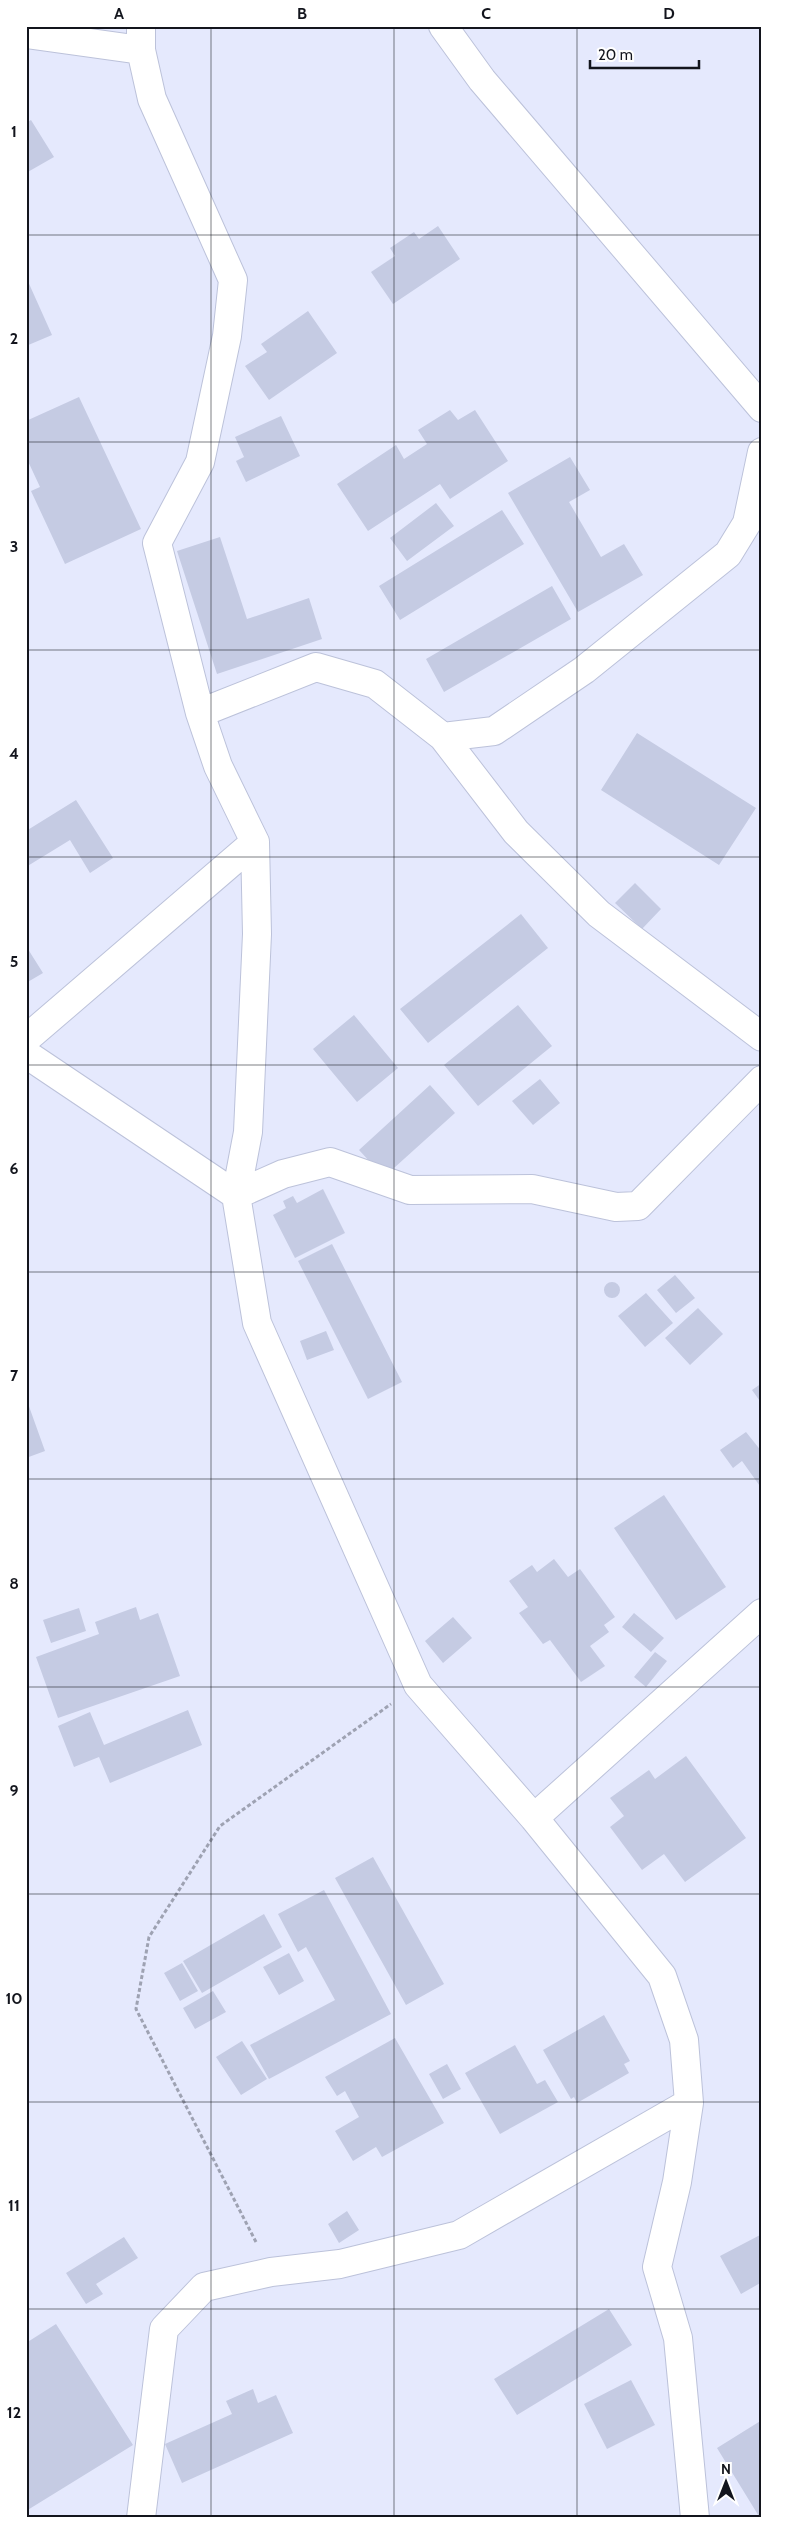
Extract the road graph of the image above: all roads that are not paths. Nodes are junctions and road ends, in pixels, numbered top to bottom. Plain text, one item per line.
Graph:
1 (444, 26) edge
2 (26, 34) edge
3 (141, 38) edge
4 (762, 408) edge
5 (762, 452) edge
6 (200, 713) junction
7 (443, 737) junction
8 (255, 842) junction
9 (762, 1037) edge
10 (26, 1039) edge
11 (26, 1054) edge
12 (762, 1080) edge
13 (236, 1195) junction
14 (762, 1612) edge
15 (534, 1818) junction
16 (689, 2103) junction
17 (141, 2518) edge
18 (695, 2518) edge

1 - 4 street
2 - 3 street
3 - 6 street
5 - 7 street
6 - 7 street
6 - 8 street
7 - 9 street
8 - 10 street
8 - 13 street
11 - 13 street
12 - 13 street
13 - 15 street
14 - 15 street
15 - 16 street
16 - 17 street
16 - 18 street

